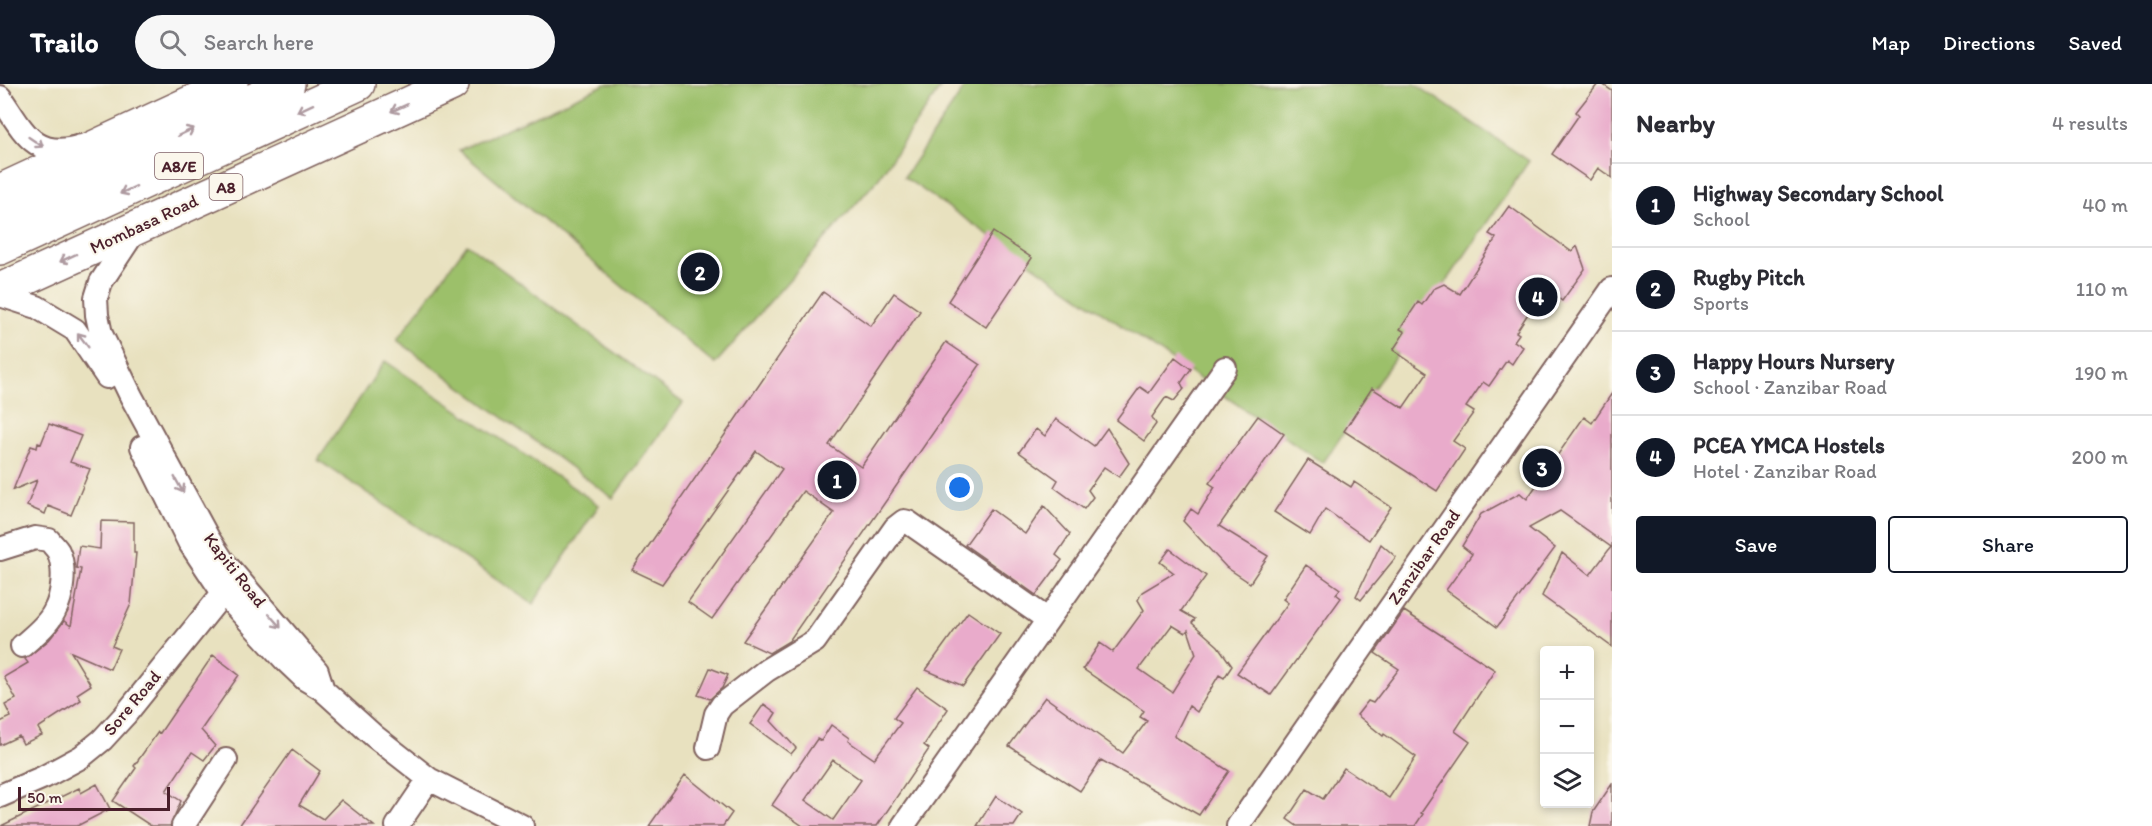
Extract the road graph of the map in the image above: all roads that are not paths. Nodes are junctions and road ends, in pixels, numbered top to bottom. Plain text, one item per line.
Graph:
1 (231, 84) edge
2 (288, 84) edge
3 (358, 84) edge
4 (452, 84) edge
5 (0, 97) edge
6 (116, 136) junction
7 (0, 191) edge
8 (0, 219) edge
9 (137, 227) junction
10 (0, 248) edge
11 (1612, 289) edge
12 (0, 290) edge
13 (0, 295) edge
14 (1225, 368) dead end
15 (125, 399) junction
16 (0, 549) edge
17 (230, 585) junction
18 (1047, 619) junction
19 (22, 646) dead end
20 (708, 748) dead end
21 (226, 760) dead end
22 (429, 779) junction
23 (0, 796) edge
24 (183, 826) edge
25 (397, 826) edge
26 (522, 826) edge
27 (903, 826) edge
28 (1238, 826) edge

1 - 6 highway
8 -> 2 highway, A8/E
3 -> 10 highway, A8/E
4 -> 9 highway, Mombasa Road / A8
5 -> 6 street
6 - 7 highway
9 -> 12 highway, Mombasa Road / A8
9 - 15 street, Kapiti Road
11 - 28 street, Zanzibar Road
15 -> 13 street
14 - 18 street
15 - 17 street, Kapiti Road
16 - 19 street
17 - 22 street, Kapiti Road
17 - 23 street, Sore Road
18 - 20 street
18 - 27 street
21 - 24 street
22 - 25 street
22 - 26 street, Kapiti Road

